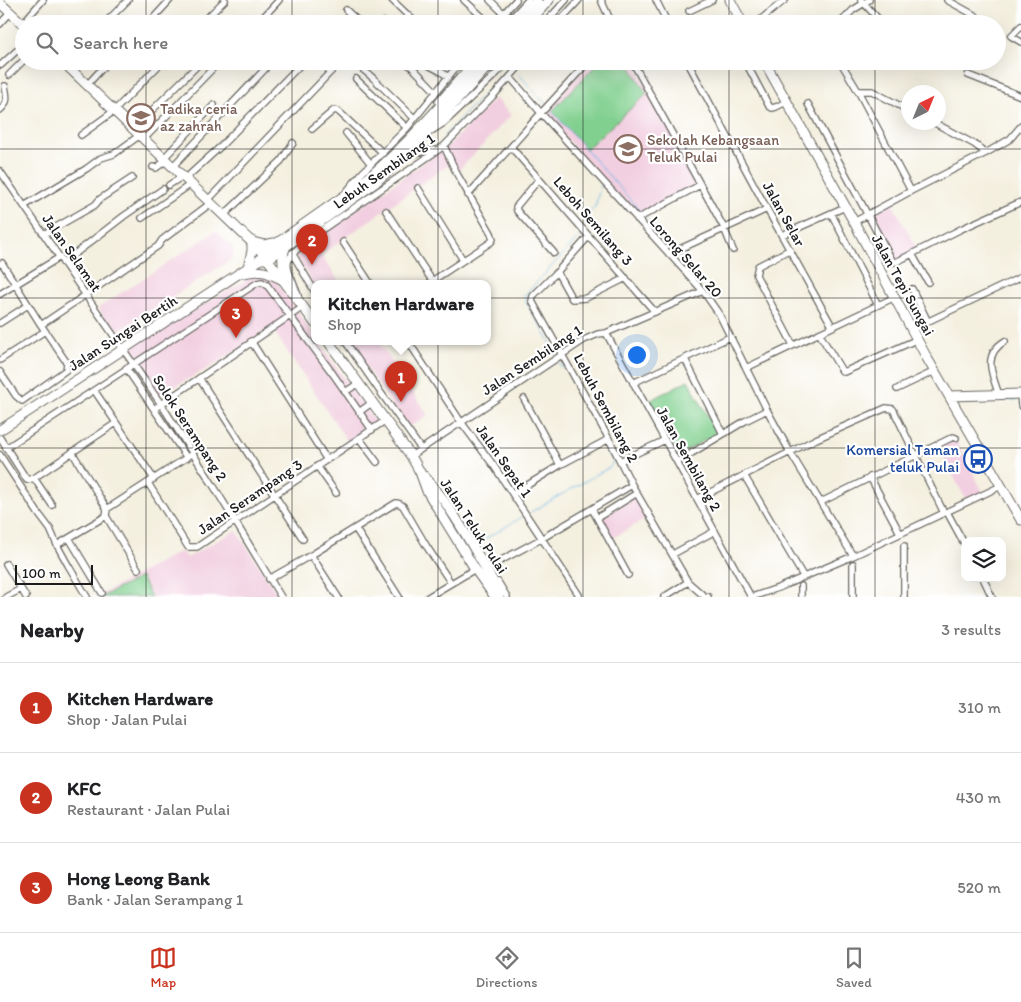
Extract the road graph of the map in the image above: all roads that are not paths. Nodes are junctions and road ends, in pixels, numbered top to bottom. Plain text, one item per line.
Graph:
1 (42, 0) edge
2 (128, 0) edge
3 (170, 0) edge
4 (225, 0) edge
5 (279, 0) edge
6 (392, 0) edge
7 (464, 0) edge
8 (490, 0) edge
9 (528, 0) edge
10 (537, 0) edge
11 (549, 0) edge
12 (566, 0) edge
13 (579, 0) edge
14 (601, 0) edge
15 (656, 0) edge
16 (712, 0) edge
17 (784, 0) edge
18 (947, 0) edge
19 (514, 1) edge
20 (865, 1) edge
21 (957, 2) edge
22 (0, 3) edge
23 (732, 3) edge
24 (346, 10) dead end
25 (689, 11) dead end
26 (10, 13) junction
27 (504, 14) joint
28 (30, 15) edge
29 (113, 15) edge
30 (156, 15) edge
31 (210, 15) edge
32 (265, 15) edge
33 (351, 15) edge
34 (408, 15) edge
35 (480, 15) edge
36 (514, 15) edge
37 (523, 15) edge
38 (535, 15) edge
39 (552, 15) edge
40 (565, 15) edge
41 (608, 15) edge
42 (664, 15) edge
43 (738, 15) edge
44 (768, 15) edge
45 (849, 15) edge
46 (876, 15) edge
47 (975, 15) edge
48 (15, 17) edge
49 (0, 24) edge
50 (1021, 26) edge
51 (1021, 42) edge
52 (15, 52) edge
53 (1, 65) edge
54 (15, 68) edge
55 (73, 70) edge
56 (101, 70) edge
57 (154, 70) edge
58 (194, 70) edge
59 (210, 70) edge
60 (264, 70) edge
61 (295, 70) edge
62 (333, 70) edge
63 (363, 70) edge
64 (415, 70) edge
65 (439, 70) edge
66 (454, 70) edge
67 (465, 70) edge
68 (479, 70) edge
69 (501, 70) edge
70 (516, 70) edge
71 (581, 70) edge
72 (637, 70) edge
73 (692, 70) edge
74 (750, 70) edge
75 (769, 70) edge
76 (845, 70) edge
77 (9, 74) dead end
78 (968, 75) dead end
79 (448, 77) junction
80 (510, 77) junction
81 (356, 80) dead end
82 (87, 85) junction
83 (5, 86) dead end
84 (858, 91) junction
85 (436, 92) junction
86 (1021, 96) edge
87 (786, 102) junction
88 (808, 104) dead end
89 (214, 105) dead end
90 (901, 106) edge
91 (0, 110) edge
92 (114, 111) junction
93 (541, 113) junction
94 (414, 118) junction
95 (1021, 126) edge
96 (406, 128) junction
97 (312, 129) dead end
98 (946, 129) edge
99 (423, 131) junction
100 (346, 133) dead end
101 (139, 134) junction
102 (81, 135) dead end
103 (293, 143) dead end
104 (444, 146) junction
105 (511, 147) junction
106 (437, 150) junction
107 (383, 152) junction
108 (986, 153) junction
109 (403, 158) junction
110 (168, 161) junction
111 (371, 164) junction
112 (153, 167) dead end
113 (0, 171) edge
114 (132, 178) dead end
115 (187, 179) junction
116 (539, 179) junction
117 (169, 185) dead end
118 (700, 185) junction
119 (418, 188) dead end
120 (163, 189) dead end
121 (910, 191) junction
122 (468, 195) junction
123 (344, 196) junction
124 (210, 201) junction
125 (1021, 202) edge
126 (24, 206) junction
127 (845, 207) junction
128 (767, 209) junction
129 (386, 211) dead end
130 (831, 213) junction
131 (224, 214) junction
132 (868, 214) junction
133 (142, 218) dead end
134 (637, 219) junction
135 (854, 222) junction
136 (724, 228) junction
137 (44, 234) junction
138 (782, 235) junction
139 (589, 236) junction
140 (252, 242) junction
141 (343, 242) dead end
142 (287, 247) junction
143 (734, 250) dead end
144 (790, 250) junction
145 (554, 253) dead end
146 (669, 254) junction
147 (912, 254) junction
148 (264, 257) junction
149 (62, 260) junction
150 (463, 260) junction
151 (0, 264) edge
152 (248, 267) junction
153 (556, 272) junction
154 (239, 273) junction
155 (1021, 277) edge
156 (626, 278) junction
157 (368, 280) edge
158 (431, 280) edge
159 (435, 280) edge
160 (285, 281) junction
161 (928, 282) dead end
162 (14, 284) junction
163 (311, 286) edge
164 (912, 289) dead end
165 (703, 291) junction
166 (0, 294) edge
167 (86, 294) junction
168 (895, 297) junction
169 (28, 305) junction
170 (878, 305) junction
171 (302, 307) junction
172 (655, 312) junction
173 (289, 315) junction
174 (311, 318) edge
175 (928, 322) junction
176 (0, 323) edge
177 (41, 325) junction
178 (832, 326) junction
179 (912, 329) junction
180 (45, 332) junction
181 (606, 333) junction
182 (819, 333) junction
183 (730, 337) junction
184 (918, 339) junction
185 (1006, 341) dead end
186 (251, 342) junction
187 (334, 345) edge
188 (349, 345) edge
189 (411, 345) edge
190 (793, 345) junction
191 (124, 349) junction
192 (562, 354) junction
193 (685, 359) junction
194 (0, 360) edge
195 (133, 364) junction
196 (126, 368) junction
197 (746, 368) junction
198 (366, 371) junction
199 (935, 371) junction
200 (0, 372) edge
201 (199, 378) junction
202 (358, 380) junction
203 (633, 382) junction
204 (897, 389) dead end
205 (94, 390) junction
206 (345, 392) junction
207 (999, 394) junction
208 (1021, 394) edge
209 (949, 396) junction
210 (524, 398) dead end
211 (373, 402) junction
212 (161, 404) junction
213 (1021, 406) edge
214 (154, 409) junction
215 (767, 410) junction
216 (359, 412) junction
217 (386, 420) junction
218 (116, 422) junction
219 (461, 422) junction
220 (0, 430) edge
221 (372, 430) junction
222 (724, 434) junction
223 (0, 438) edge
224 (359, 438) junction
225 (956, 438) dead end
226 (609, 439) junction
227 (665, 440) junction
228 (6, 448) junction
229 (422, 450) junction
230 (72, 452) junction
231 (790, 452) junction
232 (193, 454) junction
233 (0, 455) edge
234 (412, 456) junction
235 (915, 456) junction
236 (187, 458) junction
237 (327, 460) junction
238 (620, 461) junction
239 (377, 462) dead end
240 (677, 462) junction
241 (560, 464) junction
242 (317, 466) junction
243 (420, 472) junction
244 (744, 476) junction
245 (34, 478) junction
246 (870, 478) junction
247 (151, 481) junction
248 (632, 485) junction
249 (1001, 486) junction
250 (336, 493) dead end
251 (637, 493) junction
252 (513, 494) junction
253 (274, 495) junction
254 (697, 499) junction
255 (821, 502) junction
256 (52, 505) dead end
257 (592, 509) junction
258 (107, 512) junction
259 (450, 512) junction
260 (946, 512) junction
261 (596, 518) junction
262 (1021, 520) edge
263 (234, 522) junction
264 (355, 528) junction
265 (715, 531) junction
266 (900, 533) junction
267 (961, 537) edge
268 (69, 538) junction
269 (303, 539) dead end
270 (541, 539) junction
271 (57, 545) junction
272 (904, 546) dead end
273 (465, 552) junction
274 (673, 554) junction
275 (311, 556) junction
276 (854, 556) junction
277 (6, 564) dead end
278 (853, 564) dead end
279 (138, 568) dead end
280 (474, 568) junction
281 (487, 568) junction
282 (628, 575) dead end
283 (804, 576) junction
284 (269, 579) junction
285 (688, 582) junction
286 (984, 582) edge
287 (450, 583) junction
288 (801, 586) dead end
289 (21, 589) junction
290 (102, 593) dead end
291 (578, 595) dead end
292 (6, 597) edge
293 (26, 597) edge
294 (87, 597) edge
295 (281, 597) edge
296 (338, 597) edge
297 (399, 597) edge
298 (428, 597) edge
299 (495, 597) edge
300 (499, 597) edge
301 (507, 597) edge
302 (664, 597) edge
303 (708, 597) edge
304 (752, 597) edge
305 (801, 597) edge
306 (853, 597) edge
307 (904, 597) edge
308 (992, 597) edge

1 - 28 street
2 - 29 street
3 - 30 street
4 - 31 street
5 - 32 street
6 - 34 street
7 - 35 street
8 - 27 street
9 - 36 street
10 - 37 main road
11 - 38 main road
12 - 39 street
13 - 40 street
14 - 41 street
15 - 42 street
16 - 25 street
17 - 44 street
18 - 21 street
19 - 27 street
20 - 45 street
20 - 46 street
21 - 47 street
22 - 26 main road
23 - 43 main road
24 - 33 street
26 - 48 main road
26 - 49 street
50 - 51 street
52 - 53 street
54 - 77 street
55 - 82 main road
56 - 82 street
57 - 92 street
58 - 101 street
59 - 101 street
60 - 110 street
61 - 115 street
62 - 124 street
63 - 94 street
64 - 85 street
65 - 79 street
66 - 79 street
67 - 99 street
68 - 99 main road, Jalan Sungai Bertih
69 - 99 street
70 - 80 street, Lebuh Sembilang 1
71 - 93 street
72 - 118 street
73 - 128 street, Jalan Selar
74 - 87 street
75 - 87 main road, Jalan Tepi Sungai
76 - 84 street
78 - 86 street
79 - 85 street
80 - 93 street, Lorong Selar 20
80 - 104 street, Lebuh Sembilang 1
81 - 96 street
82 - 92 main road
83 - 91 street
84 - 90 street
84 - 121 street
85 - 94 street
87 - 127 main road, Jalan Tepi Sungai
88 - 132 street, Jalan Tepi Sungai
89 - 110 street
92 - 101 main road
92 - 102 street
93 - 105 street
93 - 134 street, Lorong Selar 20
94 - 96 street
95 - 108 street
96 - 107 street
97 - 107 street
98 - 108 street
99 - 109 main road, Jalan Sungai Bertih
99 - 123 main road, Jalan Sungai Bertih
100 - 111 street
101 - 110 main road
101 - 126 street
103 - 131 street
104 - 106 street, Lebuh Sembilang 1
104 - 122 street
105 - 116 street, Leboh Semilang 3
105 - 122 street
106 - 109 street
106 - 142 street, Lebuh Sembilang 1
107 - 111 street
108 - 121 street
109 - 142 main road, Jalan Sungai Bertih
110 - 112 street
110 - 115 main road
111 - 123 street
113 - 126 street, Jalan Selamat
114 - 137 street
115 - 117 street
115 - 124 main road
115 - 133 street
116 - 139 street, Leboh Semilang 3
116 - 145 street
118 - 134 street
118 - 136 street
119 - 150 street
120 - 149 street
121 - 132 street
122 - 150 street
123 - 142 main road, Jalan Sungai Bertih
124 - 131 main road
124 - 167 street
125 - 147 street
126 - 137 street, Jalan Selamat
127 - 130 street
127 - 135 main road, Jalan Tepi Sungai
128 - 136 street
128 - 138 street, Jalan Selar
129 - 158 street
130 - 138 street
130 - 170 street
131 - 140 main road
132 - 135 street
132 - 147 street, Jalan Tepi Sungai
134 - 146 street, Lorong Selar 20
135 - 168 main road, Jalan Tepi Sungai
136 - 143 street
136 - 146 street
137 - 149 street, Jalan Selamat
138 - 144 street, Jalan Selar
139 - 153 street, Lebuh Sembilang 2
139 - 156 street, Leboh Semilang 3
140 - 142 main road
140 - 148 main road
140 - 152 main road
141 - 157 street
142 - 148 main road, Jalan Sungai Bertih
142 - 160 main road
142 - 163 street
142 - 171 street
144 - 178 street, Jalan Selar
144 - 190 street
146 - 165 street, Lorong Selar 20
147 - 161 street
148 - 152 main road, Jalan Sungai Bertih
148 - 160 main road
149 - 162 street
149 - 167 street, Jalan Selamat
150 - 159 street
151 - 162 street
152 - 154 main road, Jalan Sungai Bertih
153 - 156 street
153 - 192 street, Lebuh Sembilang 2
154 - 160 main road
154 - 191 main road, Jalan Sungai Bertih
155 - 175 street
156 - 172 street, Leboh Semilang 3
160 - 171 main road
162 - 166 street
162 - 169 street
164 - 175 street
165 - 172 street, Jalan Sembilang 1
165 - 183 street, Lorong Selar 20
167 - 177 street
167 - 191 street, Jalan Selamat
168 - 170 street
168 - 179 main road, Jalan Tepi Sungai
169 - 176 street
169 - 177 street
170 - 178 street
171 - 173 street
171 - 174 main road
172 - 181 street, Jalan Sembilang 1
173 - 186 street
173 - 195 street, Jalan Sungai Bertih
173 - 206 street
175 - 179 street
177 - 180 street
178 - 182 street
179 - 184 main road, Jalan Tepi Sungai
180 - 194 street
180 - 200 street
181 - 192 street, Jalan Sembilang 1
181 - 203 street, Jalan Sembilang 2
182 - 184 street
182 - 190 street
183 - 193 street
183 - 197 street, Lorong Selar 20
184 - 199 main road, Jalan Tepi Sungai
185 - 207 street
186 - 201 street
186 - 237 street
187 - 202 main road, Jalan Teluk Pulai
188 - 198 street
189 - 219 street, Jalan Sepat 1
190 - 197 street
191 - 195 street, Solok Serampang 2
191 - 220 main road, Jalan Sungai Bertih
192 - 219 street, Jalan Sembilang 1
192 - 226 street, Lebuh Sembilang 2
193 - 203 street
193 - 222 street
195 - 196 street
195 - 212 street, Solok Serampang 2
196 - 205 street
196 - 214 street
197 - 215 street, Lorong Selar 20
198 - 202 street
198 - 229 street
199 - 204 street
199 - 209 main road, Jalan Tepi Sungai
201 - 212 street
201 - 253 street
202 - 206 street
202 - 211 main road, Jalan Teluk Pulai
203 - 227 street, Jalan Sembilang 2
205 - 218 street
205 - 228 street
206 - 216 street
207 - 208 main road
207 - 209 main road
208 - 213 street
209 - 249 main road, Jalan Tepi Sungai
210 - 241 street
211 - 216 street
211 - 217 main road, Jalan Teluk Pulai
212 - 214 street
212 - 232 street, Solok Serampang 2
214 - 236 street
215 - 222 street
215 - 231 street, Lorong Selar 20
216 - 221 street
217 - 221 street, Jalan Serampang 3
217 - 234 main road, Jalan Teluk Pulai
218 - 230 street
218 - 247 street
219 - 229 street, Jalan Sembilang 1
219 - 252 street, Jalan Sepat 1
221 - 224 street, Jalan Serampang 3
222 - 240 street
223 - 228 street
224 - 237 street, Jalan Serampang 3
224 - 239 street
225 - 235 street
226 - 238 street, Lebuh Sembilang 2
226 - 241 street
227 - 238 street
227 - 240 street, Jalan Sembilang 2
228 - 245 street
229 - 234 street, Jalan Sembilang 1
230 - 245 street
230 - 258 street
231 - 235 street
231 - 244 street
231 - 255 street, Lorong Selar 20
232 - 236 street
232 - 263 street, Solok Serampang 2
233 - 271 street
234 - 243 main road, Jalan Teluk Pulai
235 - 246 street
235 - 260 street
236 - 247 street
237 - 242 street, Jalan Serampang 3
238 - 248 street, Lebuh Sembilang 2
240 - 254 street, Jalan Sembilang 2
241 - 252 street
242 - 250 street
242 - 253 street, Jalan Serampang 3
243 - 259 main road, Jalan Teluk Pulai
243 - 273 main road, Jalan Teluk Pulai
244 - 254 street
244 - 283 street
245 - 256 street
246 - 255 street
246 - 266 street
247 - 258 street
247 - 263 street, Jalan Serampang 3
248 - 251 street, Lebuh Sembilang 2
248 - 257 street
249 - 260 street, Jalan Sembilang 2
249 - 262 main road, Jalan Tepi Sungai
251 - 261 street
251 - 274 street, Lebuh Sembilang 2
252 - 270 street, Jalan Sepat 1
253 - 263 street, Jalan Serampang 3
253 - 269 street
254 - 265 street, Jalan Sembilang 2
255 - 276 street, Lorong Selar 20
257 - 261 street
257 - 270 street
258 - 268 street
258 - 279 street
259 - 273 main road
259 - 281 main road, Jalan Teluk Pulai
260 - 266 street, Jalan Sembilang 2
260 - 267 street
261 - 282 street
263 - 284 street, Solok Serampang 2
264 - 275 street
264 - 287 street
264 - 297 street
265 - 274 street
265 - 304 street, Jalan Sembilang 2
266 - 276 street, Jalan Sembilang 2
268 - 271 street
268 - 290 street
270 - 281 street
270 - 291 street, Jalan Sepat 1
271 - 294 street
272 - 307 street
273 - 280 main road, Jalan Teluk Pulai
274 - 285 street, Lebuh Sembilang 2
275 - 284 street
275 - 296 street
276 - 283 street, Jalan Sembilang 2
277 - 289 street
278 - 306 street
280 - 287 street
280 - 299 main road, Jalan Teluk Pulai
281 - 300 main road, Jalan Teluk Pulai
281 - 301 street
283 - 304 street, Jalan Sembilang 2
284 - 295 street, Solok Serampang 2
285 - 302 street
285 - 303 street, Lebuh Sembilang 2
286 - 308 street
287 - 298 street
288 - 305 street
289 - 292 street
289 - 293 street

